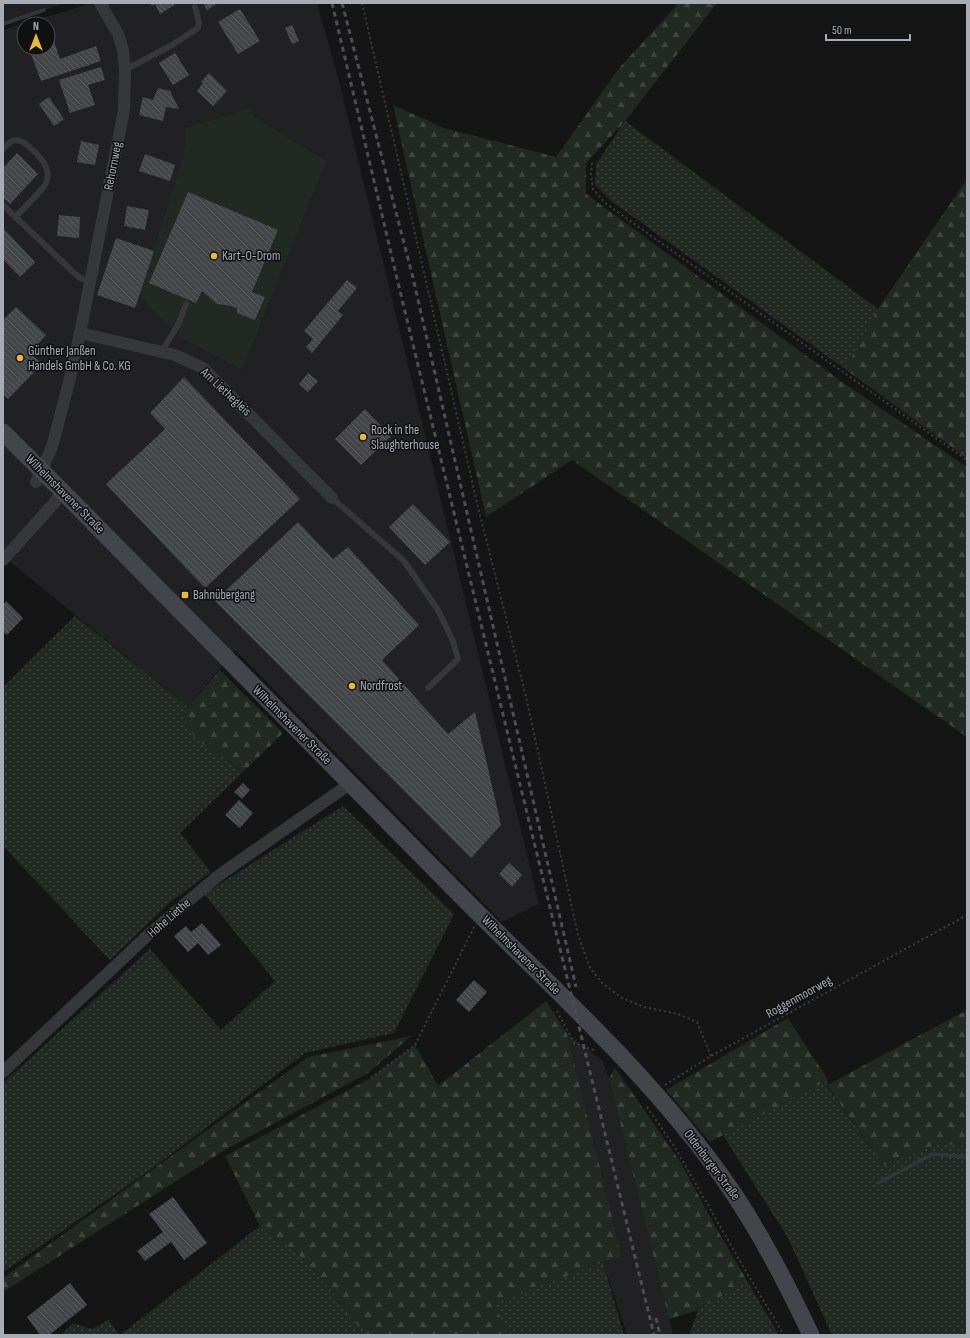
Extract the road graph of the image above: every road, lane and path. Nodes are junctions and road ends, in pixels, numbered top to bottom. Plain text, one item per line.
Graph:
1 (100, 3) edge
2 (362, 3) edge
3 (195, 7) dead end
4 (125, 70) junction
5 (3, 149) edge
6 (592, 163) dead end
7 (3, 205) edge
8 (15, 217) junction
9 (90, 282) junction
10 (186, 304) dead end
11 (80, 333) junction
12 (161, 352) junction
13 (3, 432) edge
14 (967, 460) edge
15 (39, 476) junction
16 (62, 490) junction
17 (332, 498) joint
18 (3, 560) edge
19 (428, 688) dead end
20 (351, 783) junction
21 (967, 915) edge
22 (482, 917) junction
23 (583, 1016) joint
24 (590, 1049) dead end
25 (602, 1053) dead end
26 (711, 1056) junction
27 (3, 1072) edge
28 (371, 1078) dead end
29 (649, 1097) junction
30 (784, 1335) edge
31 (811, 1335) edge

1 - 4 street, Rehornweg
2 - 26 path
3 - 4 lane
4 - 9 street, Rehornweg
5 - 8 lane
6 - 14 path
7 - 8 lane
8 - 9 lane
9 - 11 street, Rehornweg
10 - 12 lane
11 - 12 street, Am Liethegleis
11 - 15 street
12 - 17 street, Am Liethegleis
13 - 15 street, Wilhelmshavener Straße
15 - 16 street, Wilhelmshavener Straße
16 - 18 street
16 - 20 street, Wilhelmshavener Straße
17 - 19 lane
20 - 22 street, Wilhelmshavener Straße
20 - 27 street, Hohe Liethe
21 - 26 path, Roggenmoorweg
22 - 23 street, Wilhelmshavener Straße
22 - 28 path
23 - 29 street, Oldenburger Straße
24 - 25 path
26 - 29 path, Roggenmoorweg
29 - 30 path
29 - 31 street, Oldenburger Straße

